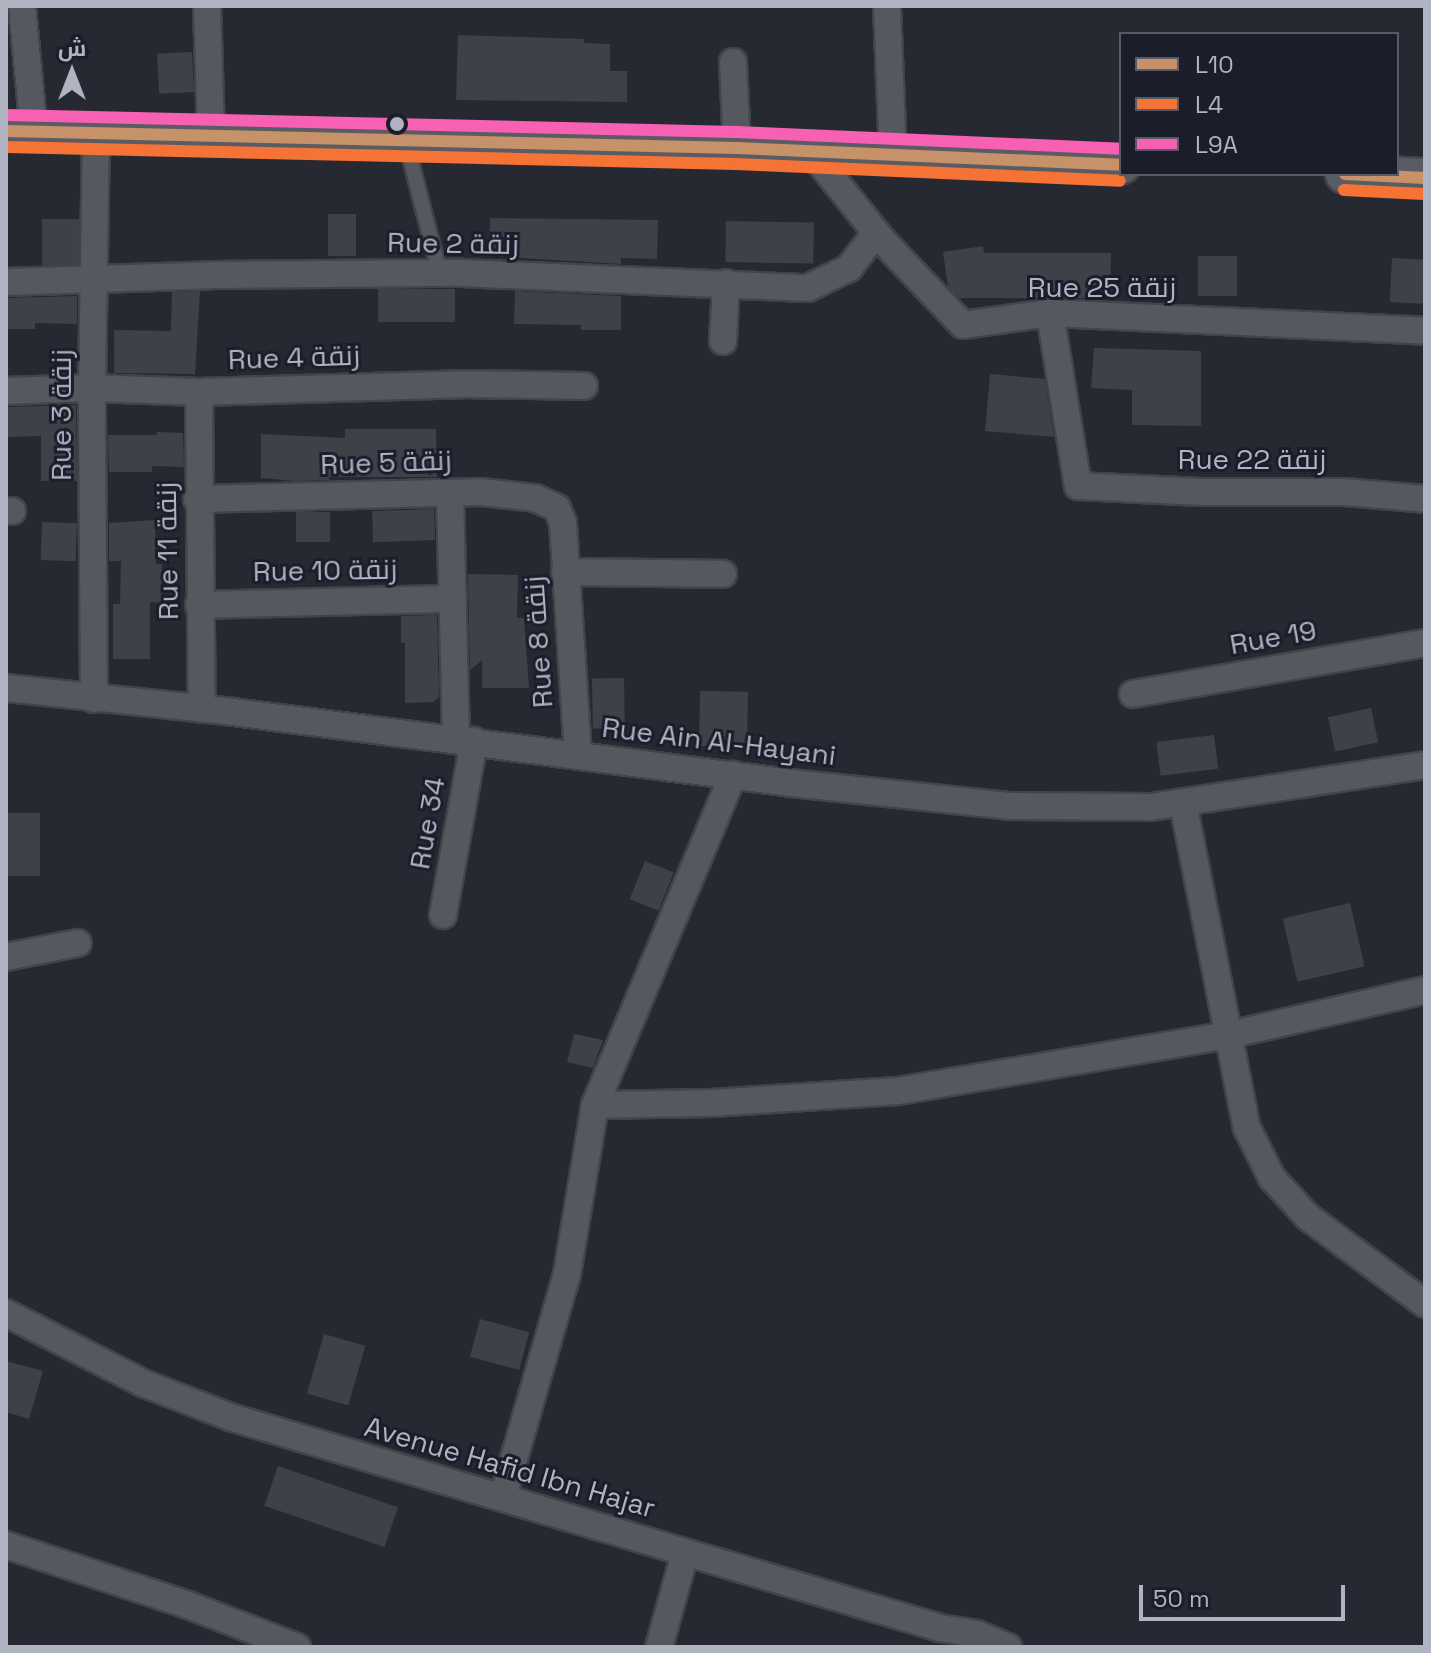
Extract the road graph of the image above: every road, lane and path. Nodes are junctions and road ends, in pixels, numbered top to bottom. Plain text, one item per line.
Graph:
1 (22, 6) edge
2 (207, 6) edge
3 (887, 6) edge
4 (733, 62) dead end
5 (20, 132) edge
6 (96, 132) junction
7 (211, 135) junction
8 (405, 140) junction
9 (737, 148) junction
10 (810, 150) junction
11 (893, 156) junction
12 (1119, 165) edge
13 (1385, 176) edge
14 (1425, 178) edge
15 (876, 233) junction
16 (440, 274) junction
17 (94, 280) junction
18 (6, 282) edge
19 (726, 283) junction
20 (1050, 313) junction
21 (1425, 331) edge
22 (723, 341) dead end
23 (584, 386) dead end
24 (92, 388) junction
25 (6, 391) edge
26 (199, 392) junction
27 (450, 493) junction
28 (197, 499) junction
29 (1425, 499) edge
30 (563, 523) joint
31 (565, 572) junction
32 (723, 574) dead end
33 (453, 599) junction
34 (199, 605) junction
35 (1425, 643) edge
36 (6, 688) edge
37 (1133, 694) dead end
38 (94, 699) junction
39 (202, 709) junction
40 (465, 740) junction
41 (578, 756) junction
42 (1425, 765) edge
43 (733, 775) junction
44 (1183, 803) junction
45 (443, 915) dead end
46 (78, 943) dead end
47 (6, 957) edge
48 (1425, 990) edge
49 (1229, 1035) junction
50 (595, 1105) junction
51 (1425, 1304) edge
52 (6, 1313) edge
53 (503, 1497) junction
54 (6, 1545) edge
55 (685, 1553) junction
56 (262, 1640) edge
57 (297, 1647) edge
58 (659, 1647) edge
59 (1008, 1647) edge

1 - 5 street
2 - 7 street
3 - 11 street
4 - 9 street
5 - 6 main road
6 - 7 main road
6 - 17 street, Rue 3 زنقة
7 - 8 main road
8 - 9 main road
8 - 16 lane
9 - 10 main road
10 - 11 main road
10 - 15 street, Rue 25 زنقة
11 - 12 main road
13 - 14 main road
15 - 19 street, Rue 2 زنقة
15 - 20 street, Rue 25 زنقة
16 - 17 street, Rue 2 زنقة
16 - 19 street, Rue 2 زنقة
17 - 18 street, Rue 2 زنقة
17 - 24 street, Rue 3 زنقة
19 - 22 street
20 - 21 street, Rue 25 زنقة
20 - 29 street, Rue 22 زنقة
23 - 26 street, Rue 4 زنقة
24 - 25 street, Rue 4 زنقة
24 - 26 street, Rue 4 زنقة
24 - 38 street, Rue 3 زنقة
26 - 28 street, Rue 11 زنقة
27 - 28 street, Rue 5 زنقة
27 - 30 street, Rue 5 زنقة
27 - 33 street, Rue 34
28 - 34 street, Rue 11 زنقة
30 - 31 street, Rue 8 زنقة
31 - 32 street
31 - 41 street, Rue 8 زنقة
33 - 34 street, Rue 10 زنقة
33 - 40 street, Rue 34
34 - 39 street, Rue 11 زنقة
35 - 37 street, Rue 19
36 - 38 street, Rue Ain Al-Hayani
38 - 39 street, Rue Ain Al-Hayani
39 - 40 street, Rue Ain Al-Hayani
40 - 41 street, Rue Ain Al-Hayani
40 - 45 street, Rue 34
41 - 43 street, Rue Ain Al-Hayani
42 - 44 street, Rue Ain Al-Hayani
43 - 44 street, Rue Ain Al-Hayani
43 - 50 street
44 - 49 street
46 - 47 street
48 - 49 street
49 - 50 street
49 - 51 street
50 - 53 street
52 - 53 street, Avenue Hafid Ibn Hajar
53 - 55 street, Avenue Hafid Ibn Hajar
54 - 56 street
55 - 58 street
55 - 59 street, Avenue Hafid Ibn Hajar
56 - 57 street

